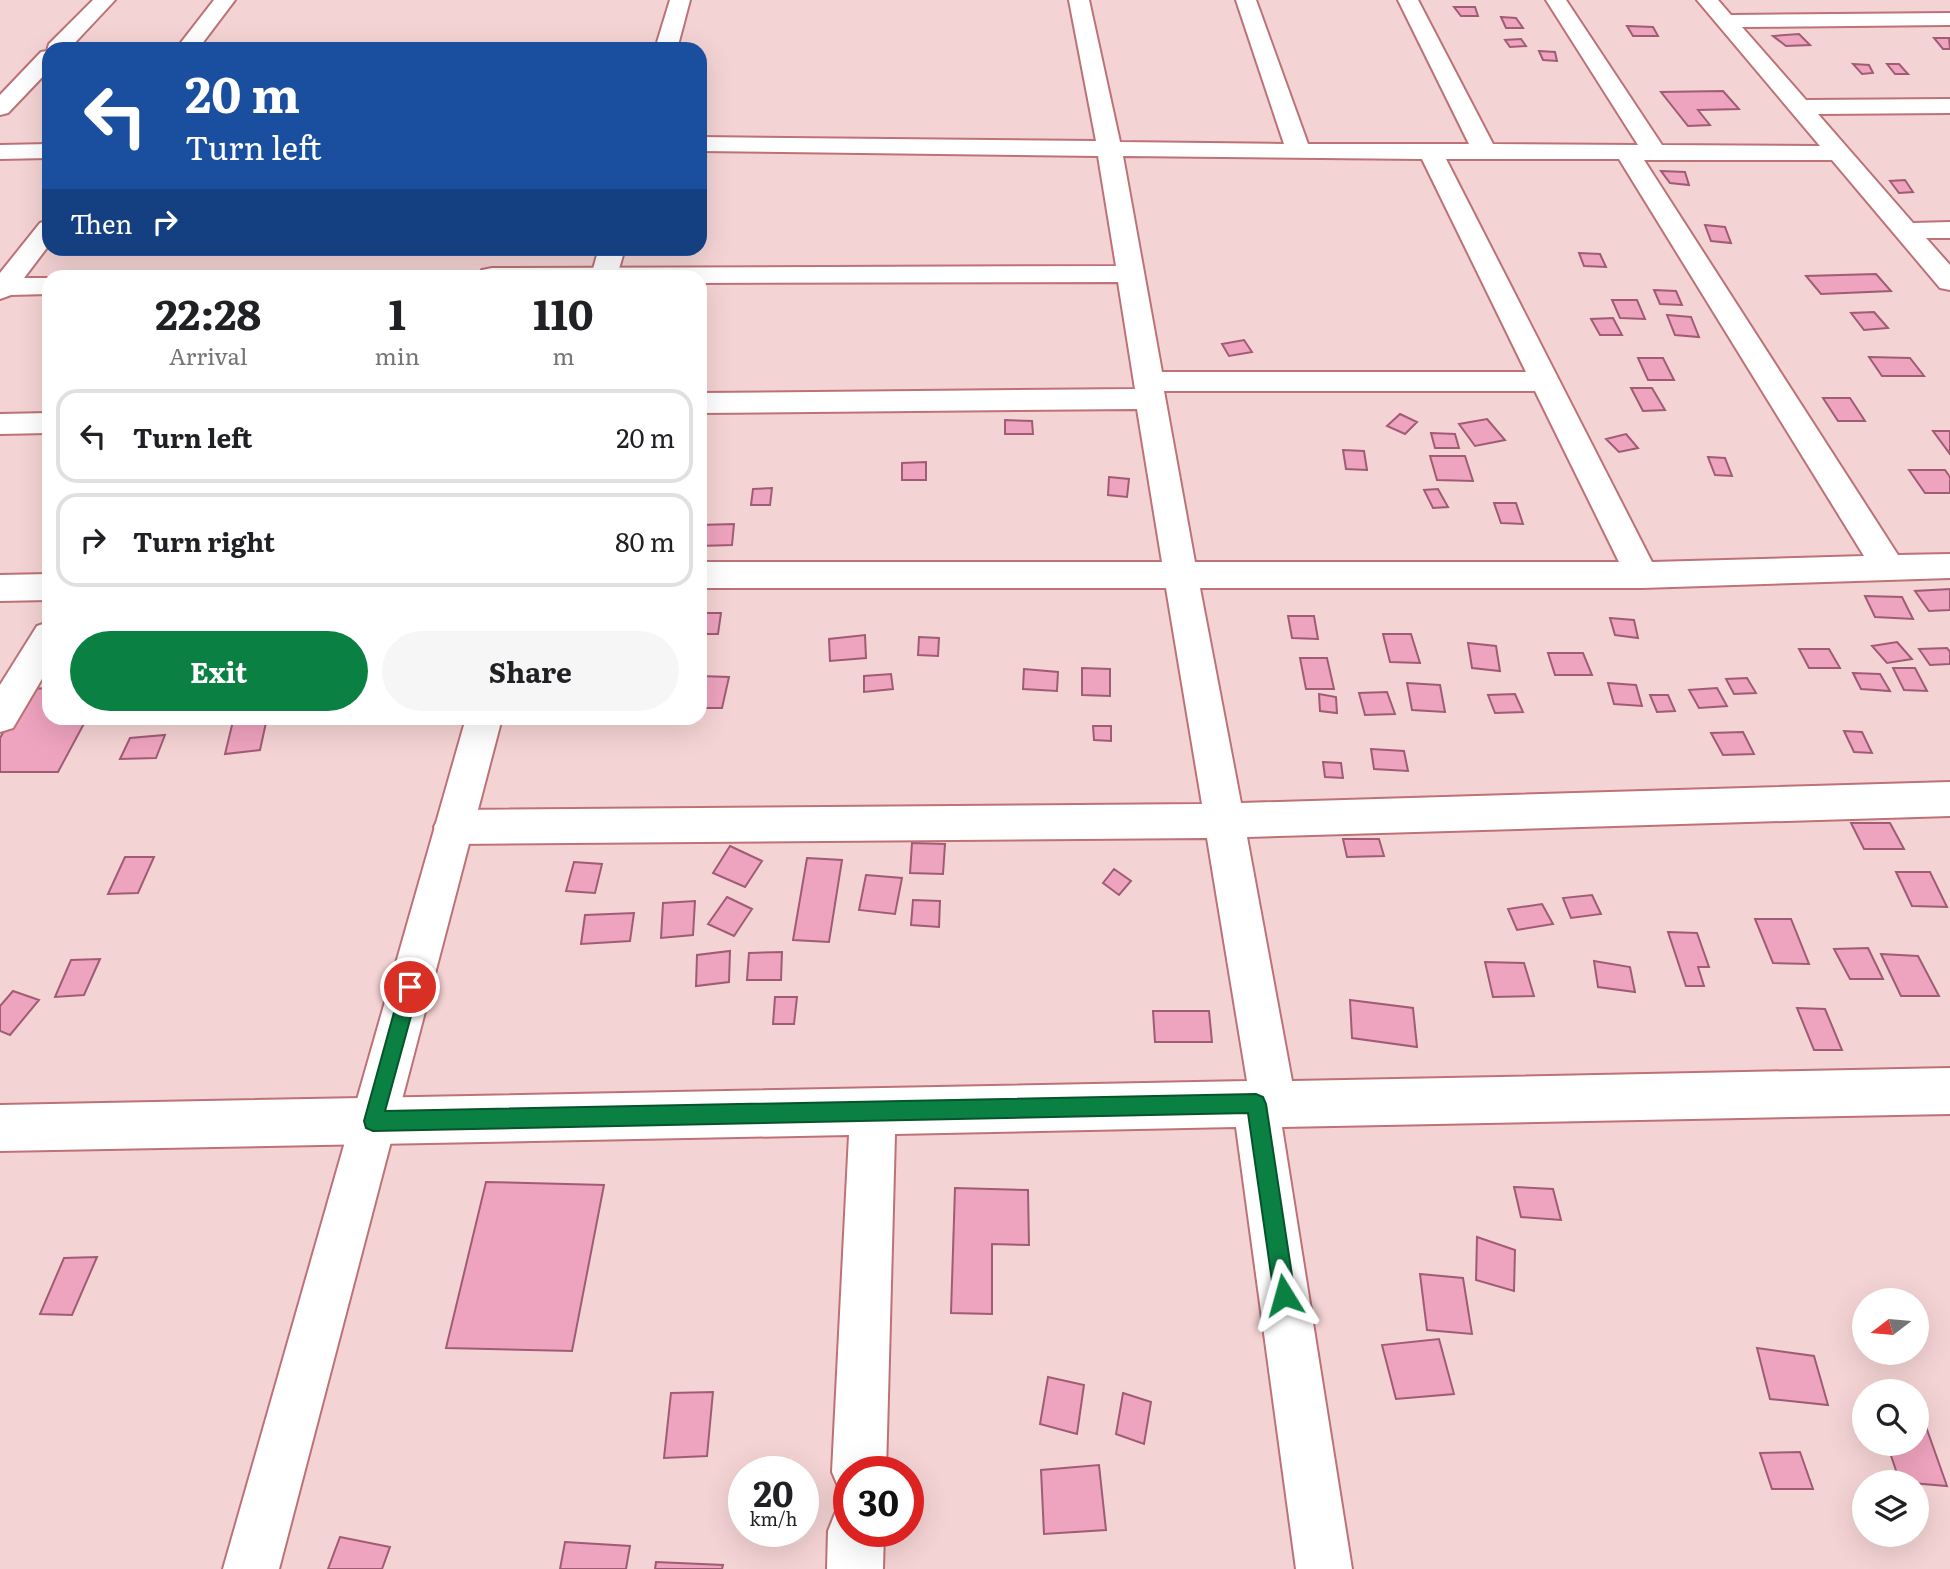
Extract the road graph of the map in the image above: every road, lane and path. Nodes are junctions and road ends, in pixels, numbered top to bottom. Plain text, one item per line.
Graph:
1 (105, 0) edge
2 (225, 0) edge
3 (680, 0) edge
4 (1079, 0) edge
5 (1246, 0) edge
6 (1408, 0) edge
7 (1556, 0) edge
8 (1707, 0) edge
9 (1950, 19) edge
10 (1725, 22) junction
11 (64, 42) edge
12 (192, 42) edge
13 (668, 42) edge
14 (42, 64) edge
15 (1950, 106) edge
16 (1799, 107) junction
17 (0, 108) edge
18 (707, 145) edge
19 (1109, 147) junction
20 (1484, 150) junction
21 (42, 151) edge
22 (1299, 151) junction
23 (1430, 151) junction
24 (0, 152) edge
25 (1626, 152) junction
26 (1655, 152) junction
27 (1839, 153) junction
28 (1950, 230) edge
29 (1906, 231) junction
30 (42, 237) edge
31 (607, 266) edge
32 (561, 270) edge
33 (1130, 274) junction
34 (1950, 282) edge
35 (42, 286) edge
36 (1, 289) edge
37 (1545, 381) junction
38 (1149, 391) junction
39 (707, 403) edge
40 (42, 423) edge
41 (0, 424) edge
42 (1950, 566) edge
43 (1889, 568) junction
44 (1182, 574) junction
45 (707, 575) edge
46 (1642, 575) junction
47 (42, 587) edge
48 (0, 588) edge
49 (42, 648) edge
50 (0, 717) edge
51 (482, 725) edge
52 (1950, 799) edge
53 (1225, 821) junction
54 (454, 827) junction
55 (1950, 1091) edge
56 (1265, 1104) junction
57 (873, 1111) junction
58 (373, 1121) junction
59 (0, 1128) edge
60 (860, 1456) edge
61 (856, 1547) edge
62 (251, 1569) edge
63 (855, 1569) edge
64 (1324, 1569) edge

1 - 11 street
2 - 12 street
3 - 13 street
4 - 19 street
5 - 22 street
6 - 20 street
7 - 26 street
8 - 10 street
9 - 10 street
10 - 16 street
14 - 17 street
15 - 16 street
16 - 27 street
18 - 19 street
19 - 22 street
19 - 33 street
20 - 23 street
20 - 25 street
21 - 24 street
22 - 23 street
23 - 37 street
25 - 26 street
25 - 43 street
26 - 27 street
27 - 29 street
28 - 29 street
29 - 34 street
30 - 36 street
31 - 32 street
31 - 33 street
33 - 38 street
35 - 36 street
37 - 38 street
37 - 46 street
38 - 39 street
38 - 44 street
40 - 41 street
42 - 43 street
43 - 46 street
44 - 45 street
44 - 46 street
44 - 53 street
47 - 48 street
49 - 50 street
51 - 54 street
52 - 53 street
53 - 54 street
53 - 56 street
54 - 58 street
55 - 56 street
56 - 57 street
56 - 64 street
57 - 58 street
57 - 60 street
58 - 59 street
58 - 62 street
61 - 63 street

